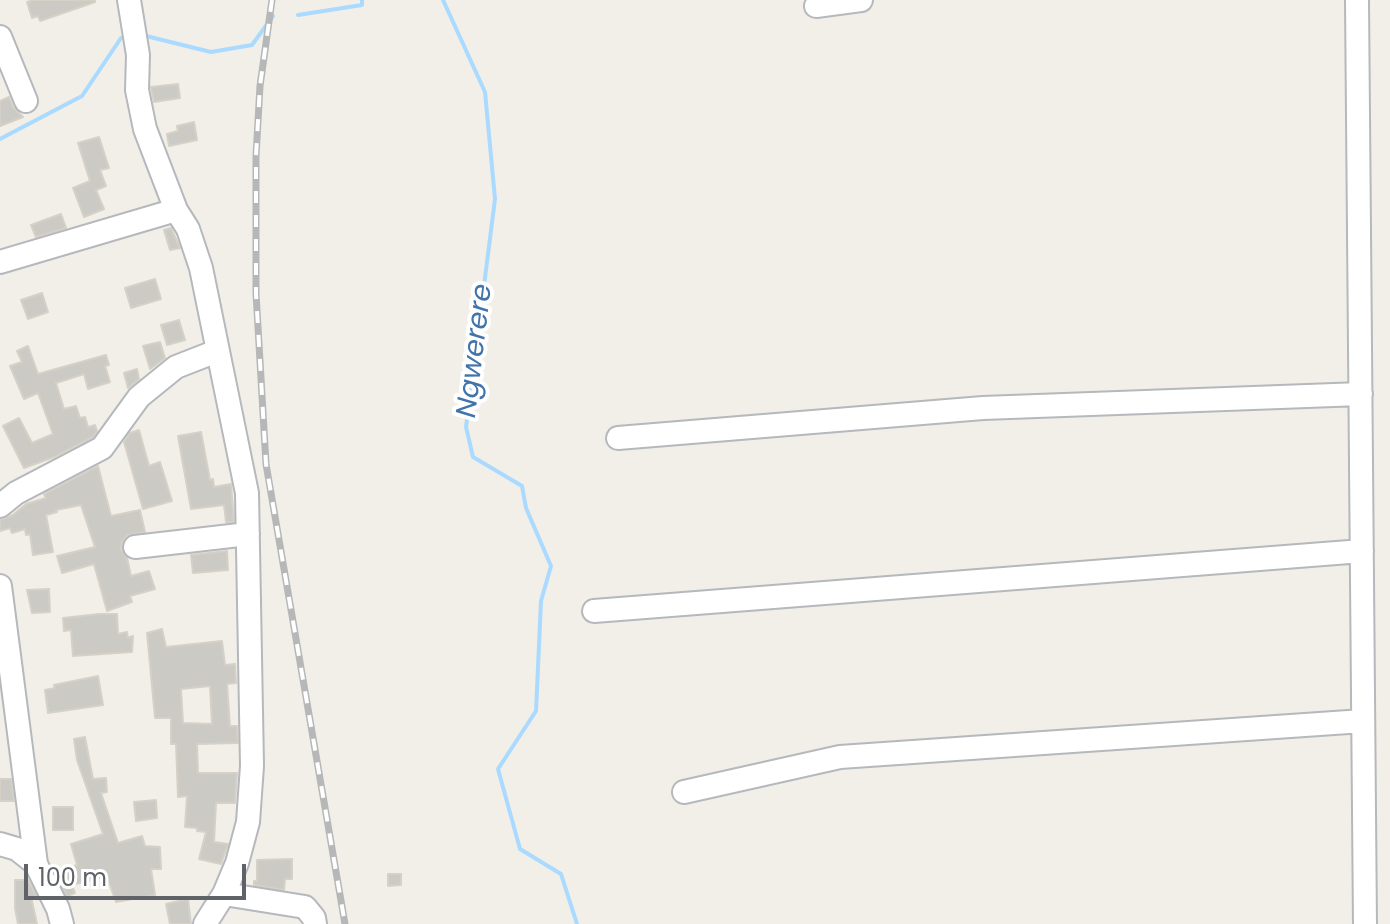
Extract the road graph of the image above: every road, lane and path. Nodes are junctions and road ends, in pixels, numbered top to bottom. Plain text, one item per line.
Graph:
1 (129, 0) edge
2 (861, 0) edge
3 (1357, 0) edge
4 (816, 6) dead end
5 (0, 37) edge
6 (26, 101) dead end
7 (176, 210) junction
8 (0, 262) edge
9 (217, 351) junction
10 (1361, 394) junction
11 (618, 438) dead end
12 (0, 506) edge
13 (248, 534) junction
14 (135, 547) dead end
15 (1362, 551) junction
16 (0, 586) edge
17 (594, 611) dead end
18 (1363, 721) junction
19 (684, 792) dead end
20 (0, 844) edge
21 (36, 864) junction
22 (224, 894) junction
23 (62, 924) edge
24 (205, 924) edge
25 (315, 924) edge
26 (1365, 924) edge

1 - 7 street
2 - 4 street
3 - 10 street
5 - 6 street
7 - 8 street
7 - 9 street
9 - 12 street
9 - 13 street
10 - 11 street
10 - 15 street
13 - 14 street
13 - 22 street
15 - 17 street
15 - 18 street
16 - 21 street
18 - 19 street
18 - 26 street
20 - 21 street
21 - 23 street
22 - 24 street
22 - 25 street

